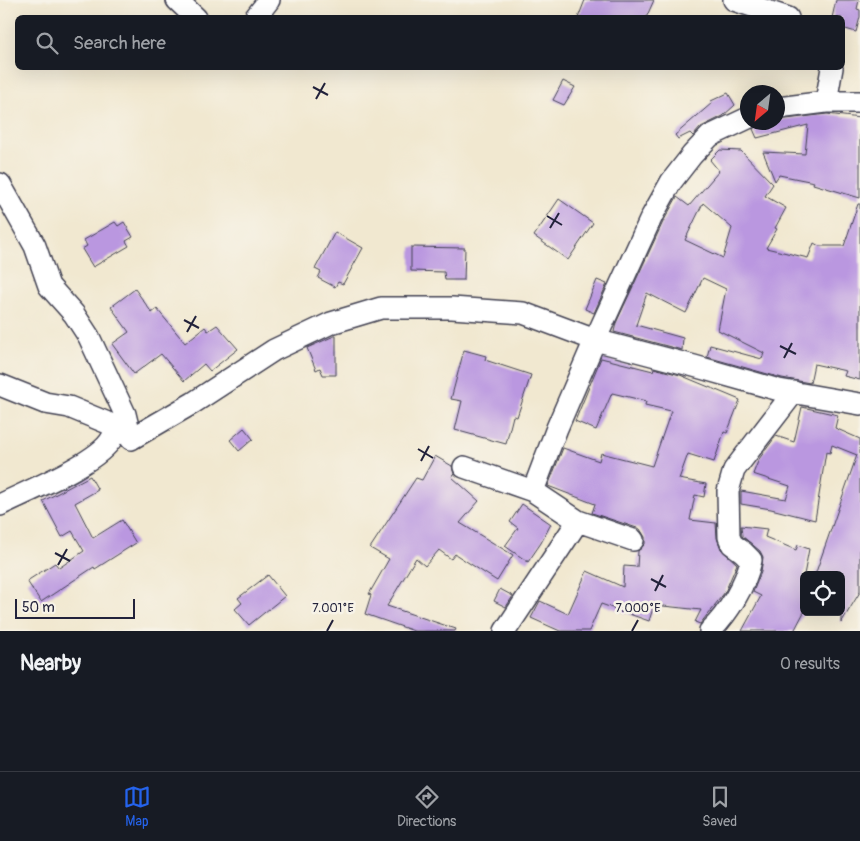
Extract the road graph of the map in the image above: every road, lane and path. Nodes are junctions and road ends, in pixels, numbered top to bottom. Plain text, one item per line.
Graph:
1 (177, 0) edge
2 (270, 0) edge
3 (734, 0) edge
4 (193, 15) edge
5 (258, 15) edge
6 (779, 15) edge
7 (832, 70) edge
8 (826, 102) junction
9 (860, 102) edge
10 (785, 107) edge
11 (740, 122) edge
12 (0, 184) edge
13 (595, 340) junction
14 (0, 385) edge
15 (794, 392) junction
16 (860, 404) edge
17 (123, 433) junction
18 (464, 466) dead end
19 (533, 491) junction
20 (0, 505) edge
21 (578, 521) junction
22 (633, 540) dead end
23 (505, 631) edge
24 (710, 631) edge

1 - 4 street
2 - 5 street
3 - 6 street
7 - 8 street
8 - 9 street
8 - 10 street
11 - 13 street
12 - 17 street
13 - 15 street
13 - 17 street
13 - 19 street
14 - 17 street
15 - 16 street
15 - 24 street
17 - 20 street
18 - 19 street
19 - 21 street
21 - 22 street
21 - 23 street

